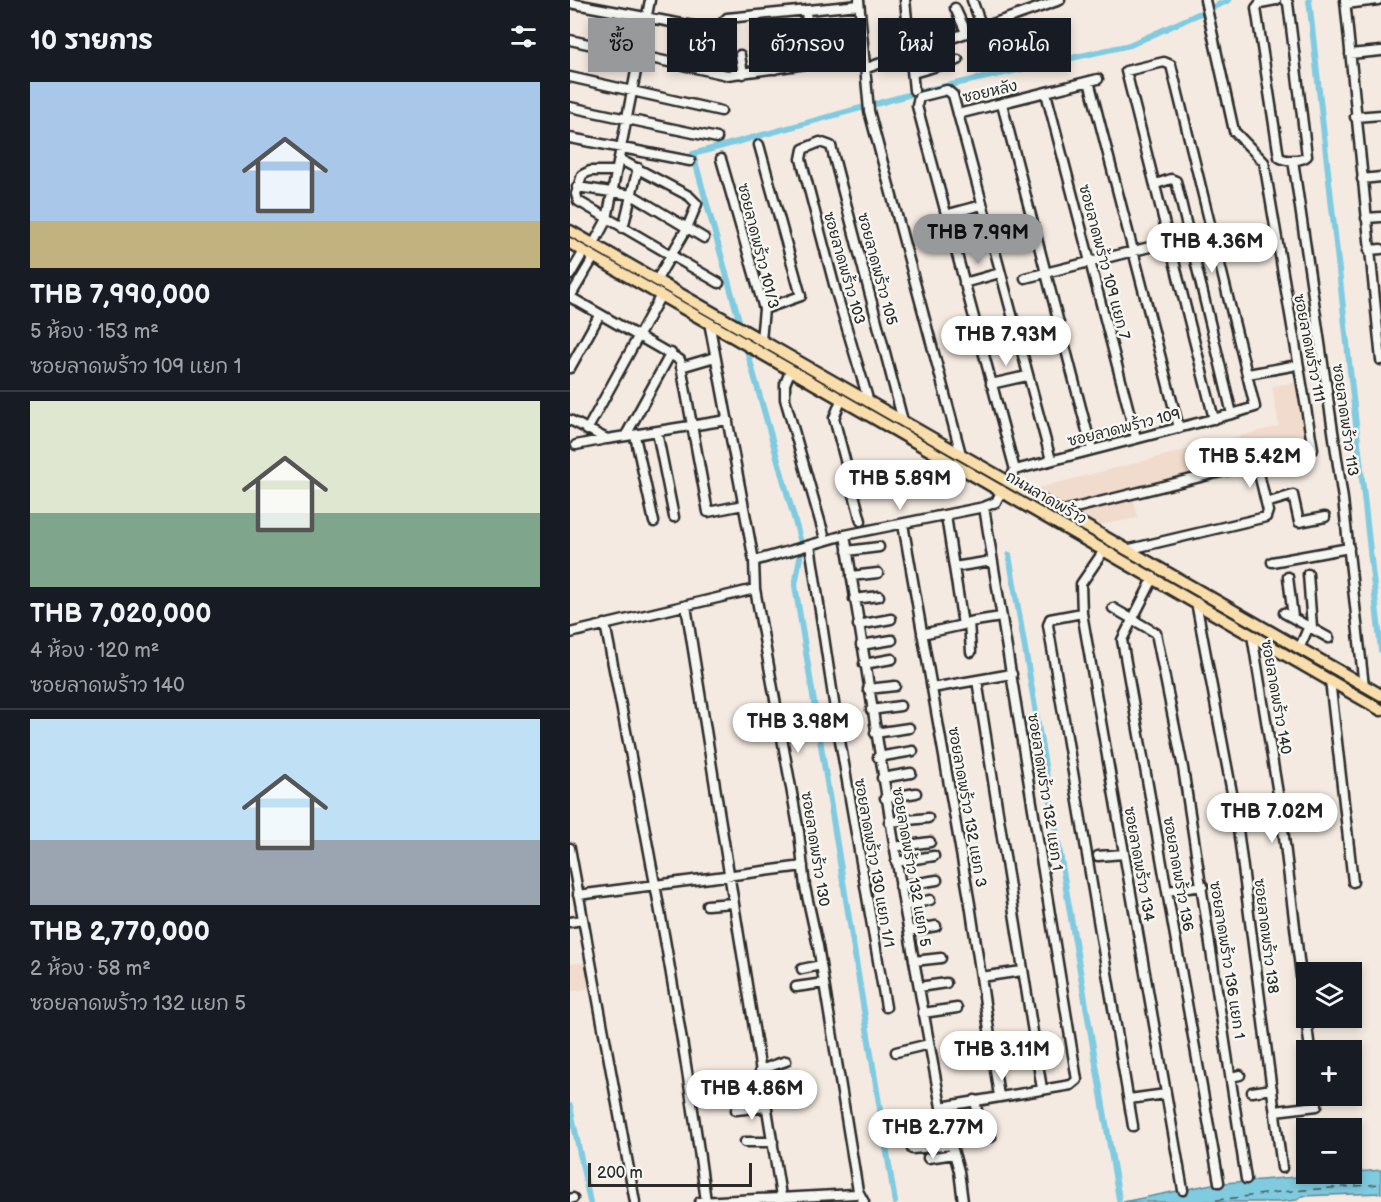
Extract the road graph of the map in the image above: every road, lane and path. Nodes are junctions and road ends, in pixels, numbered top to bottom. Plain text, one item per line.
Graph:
1 (650, 0) edge
2 (905, 0) edge
3 (972, 0) edge
4 (1029, 0) edge
5 (1060, 0) edge
6 (1276, 0) edge
7 (1285, 0) edge
8 (1378, 0) edge
9 (1272, 1) edge
10 (859, 2) edge
11 (1345, 2) edge
12 (570, 3) edge
13 (1207, 7) edge
14 (955, 8) dead end
15 (1032, 9) junction
16 (806, 10) junction
17 (646, 17) junction
18 (807, 18) edge
19 (860, 18) edge
20 (907, 18) edge
21 (979, 18) edge
22 (1007, 18) edge
23 (966, 32) joint
24 (955, 36) edge
25 (570, 40) edge
26 (588, 44) edge
27 (1381, 51) edge
28 (1350, 54) junction
29 (740, 55) dead end
30 (655, 58) edge
31 (958, 60) dead end
32 (636, 72) edge
33 (756, 72) edge
34 (864, 72) edge
35 (913, 73) joint
36 (743, 74) junction
37 (572, 78) edge
38 (914, 90) dead end
39 (632, 92) junction
40 (1046, 93) junction
41 (1002, 104) junction
42 (570, 107) edge
43 (721, 111) dead end
44 (958, 114) junction
45 (1381, 115) edge
46 (1356, 117) junction
47 (627, 118) junction
48 (570, 138) edge
49 (717, 138) dead end
50 (759, 145) dead end
51 (810, 145) joint
52 (621, 148) junction
53 (619, 159) junction
54 (721, 159) dead end
55 (1293, 160) junction
56 (690, 161) dead end
57 (638, 168) junction
58 (616, 171) junction
59 (1381, 177) edge
60 (1362, 179) junction
61 (1156, 184) junction
62 (577, 187) junction
63 (612, 191) junction
64 (632, 195) junction
65 (982, 205) junction
66 (945, 215) junction
67 (1381, 217) edge
68 (1366, 218) junction
69 (607, 219) junction
70 (623, 228) junction
71 (687, 228) junction
72 (570, 231) edge
73 (704, 238) dead end
74 (1170, 242) junction
75 (570, 243) edge
76 (1381, 249) edge
77 (1369, 250) junction
78 (591, 251) junction
79 (1133, 251) junction
80 (670, 254) junction
81 (1090, 262) junction
82 (1000, 273) junction
83 (1046, 273) junction
84 (570, 275) edge
85 (1025, 278) dead end
86 (656, 281) junction
87 (1377, 282) edge
88 (720, 283) dead end
89 (964, 283) junction
90 (661, 295) junction
91 (570, 297) edge
92 (764, 309) junction
93 (600, 314) junction
94 (709, 322) junction
95 (1379, 328) edge
96 (638, 337) junction
97 (760, 340) junction
98 (670, 353) junction
99 (716, 357) junction
100 (1381, 360) edge
101 (1292, 366) dead end
102 (570, 368) edge
103 (681, 368) junction
104 (791, 369) junction
105 (1248, 374) junction
106 (1027, 376) junction
107 (991, 384) junction
108 (842, 398) junction
109 (855, 400) junction
110 (866, 406) junction
111 (1233, 414) junction
112 (1214, 419) junction
113 (570, 420) edge
114 (728, 420) junction
115 (903, 421) junction
116 (692, 427) junction
117 (1179, 428) junction
118 (587, 430) junction
119 (657, 432) junction
120 (631, 436) junction
121 (1136, 438) junction
122 (607, 439) junction
123 (576, 445) dead end
124 (1092, 450) junction
125 (961, 454) junction
126 (1051, 460) junction
127 (1257, 465) junction
128 (1015, 470) junction
129 (1005, 486) junction
130 (1266, 502) junction
131 (743, 505) junction
132 (984, 507) junction
133 (1059, 512) junction
134 (946, 516) junction
135 (674, 517) dead end
136 (1325, 517) dead end
137 (861, 521) dead end
138 (654, 522) dead end
139 (903, 524) junction
140 (824, 535) dead end
141 (845, 535) junction
142 (804, 547) junction
143 (879, 547) dead end
144 (1348, 548) junction
145 (1105, 549) junction
146 (1126, 550) junction
147 (847, 551) junction
148 (754, 561) junction
149 (992, 561) junction
150 (1272, 562) dead end
151 (954, 567) junction
152 (878, 573) dead end
153 (1308, 574) dead end
154 (851, 576) junction
155 (1288, 577) dead end
156 (1154, 578) junction
157 (755, 589) junction
158 (879, 596) dead end
159 (854, 599) junction
160 (1196, 602) junction
161 (686, 606) junction
162 (1113, 608) dead end
163 (1284, 613) dead end
164 (1082, 614) junction
165 (1001, 617) junction
166 (1293, 617) junction
167 (1132, 618) junction
168 (891, 619) dead end
169 (605, 624) junction
170 (858, 625) junction
171 (1310, 627) junction
172 (570, 633) edge
173 (922, 634) junction
174 (1252, 634) junction
175 (1329, 638) dead end
176 (892, 640) dead end
177 (861, 645) junction
178 (1299, 649) junction
179 (971, 652) dead end
180 (892, 659) dead end
181 (864, 664) junction
182 (1012, 674) junction
183 (977, 680) junction
184 (1330, 680) junction
185 (895, 686) dead end
186 (932, 688) junction
187 (868, 689) junction
188 (1375, 692) edge
189 (900, 706) dead end
190 (871, 710) junction
191 (1381, 710) edge
192 (909, 728) dead end
193 (875, 733) junction
194 (913, 751) dead end
195 (878, 757) junction
196 (911, 773) dead end
197 (882, 778) junction
198 (916, 794) dead end
199 (885, 798) junction
200 (928, 818) dead end
201 (890, 822) junction
202 (930, 842) dead end
203 (570, 848) edge
204 (894, 848) junction
205 (1124, 854) junction
206 (934, 856) dead end
207 (1098, 856) dead end
208 (896, 861) junction
209 (803, 866) junction
210 (729, 874) junction
211 (937, 880) dead end
212 (1353, 882) dead end
213 (656, 884) junction
214 (900, 886) junction
215 (1203, 886) junction
216 (1167, 891) junction
217 (578, 895) junction
218 (930, 900) dead end
219 (733, 903) junction
220 (707, 905) dead end
221 (904, 906) junction
222 (570, 912) edge
223 (581, 915) junction
224 (570, 922) edge
225 (936, 926) dead end
226 (909, 931) junction
227 (941, 958) dead end
228 (914, 961) junction
229 (821, 965) junction
230 (802, 969) dead end
231 (1022, 971) junction
232 (981, 977) junction
233 (824, 983) junction
234 (946, 983) dead end
235 (796, 987) dead end
236 (919, 987) junction
237 (886, 1007) dead end
238 (957, 1008) dead end
239 (924, 1013) junction
240 (1309, 1040) edge
241 (929, 1044) junction
242 (896, 1052) dead end
243 (786, 1061) dead end
244 (760, 1070) junction
245 (1042, 1089) junction
246 (1272, 1089) junction
247 (1252, 1092) dead end
248 (1166, 1094) junction
249 (999, 1096) junction
250 (975, 1100) junction
251 (1129, 1100) junction
252 (1317, 1106) edge
253 (766, 1107) junction
254 (941, 1107) junction
255 (736, 1110) dead end
256 (1275, 1111) junction
257 (1133, 1126) dead end
258 (990, 1137) dead end
259 (745, 1142) dead end
260 (773, 1142) junction
261 (952, 1145) junction
262 (936, 1146) junction
263 (912, 1149) dead end
264 (954, 1154) junction
265 (1282, 1168) dead end
266 (855, 1173) junction
267 (1246, 1179) dead end
268 (1219, 1182) dead end
269 (1183, 1190) dead end
270 (857, 1195) edge
271 (781, 1196) junction
272 (703, 1201) edge
273 (635, 1202) edge
274 (864, 1202) edge
275 (868, 1202) edge
276 (963, 1202) edge

1 - 17 street
2 - 20 street
3 - 21 street
4 - 15 street
5 - 15 street
6 - 9 street
7 - 55 street
8 - 11 street
9 - 55 street
10 - 16 street
10 - 19 street
11 - 28 street
12 - 17 street
13 - 127 street, ซอยลาดพร้าว 111
14 - 23 street
15 - 22 street
16 - 17 street
16 - 18 street
23 - 24 street
25 - 26 street
27 - 28 street
28 - 46 street
29 - 36 street
30 - 36 street
31 - 35 street
32 - 39 street
33 - 36 street
34 - 125 street
35 - 38 street
37 - 39 street
39 - 43 street
39 - 47 street
40 - 41 street, ซอยหลัง
40 - 79 street, ซอยหลัง
40 - 81 street, ซอยลาดพร้าว 109 แยก 7
41 - 44 street, ซอยหลัง
41 - 83 street
42 - 47 street
44 - 65 street
44 - 66 street
45 - 46 street
46 - 60 street
47 - 49 street
47 - 52 street
48 - 52 street
50 - 92 street
51 - 110 street, ซอยลาดพร้าว 103
51 - 115 street, ซอยลาดพร้าว 105
52 - 53 street
52 - 56 street
53 - 57 street
53 - 58 street
54 - 92 street, ซอยลาดพร้าว 101/3
55 - 144 street, ซอยลาดพร้าว 113
57 - 64 street
57 - 71 street
58 - 62 street
58 - 63 street
59 - 60 street
60 - 68 street
61 - 74 street
61 - 105 street
61 - 111 street
62 - 63 street
62 - 69 street
63 - 64 street
63 - 69 street
64 - 70 street
64 - 71 street
65 - 66 street
65 - 82 street
66 - 89 street
67 - 68 street
68 - 77 street
69 - 70 street
69 - 78 street
70 - 80 street
71 - 73 street
71 - 80 street
72 - 78 main road, ถนนลาดพร้าว
74 - 79 street
74 - 112 street
75 - 78 main road, ถนนลาดพร้าว
76 - 77 street
77 - 87 street
78 - 84 street
78 - 86 main road, ถนนลาดพร้าว
78 - 90 main road, ถนนลาดพร้าว
78 - 91 street
79 - 81 street
79 - 117 street
80 - 86 street
80 - 88 street
81 - 83 street
81 - 121 street, ซอยลาดพร้าว 109 แยก 7
82 - 89 street
82 - 106 street
83 - 85 street
83 - 124 street
86 - 97 main road, ถนนลาดพร้าว
87 - 95 street
89 - 107 street
90 - 94 main road, ถนนลาดพร้าว
90 - 96 street
91 - 93 street
92 - 97 street, ซอยลาดพร้าว 101/3
93 - 96 street
93 - 102 street
94 - 99 street, ซอยลาดพร้าว 130
94 - 104 main road, ถนนลาดพร้าว
95 - 100 street
96 - 98 street
96 - 118 street
97 - 109 main road, ถนนลาดพร้าว
98 - 103 street
98 - 120 street
99 - 103 street
99 - 114 street, ซอยลาดพร้าว 130
101 - 105 street
103 - 116 street
104 - 108 main road, ถนนลาดพร้าว
104 - 140 street
105 - 111 street, ซอยลาดพร้าว 109
106 - 107 street
106 - 126 street
107 - 128 street
108 - 109 main road, ถนนลาดพร้าว
108 - 137 street
109 - 110 main road, ถนนลาดพร้าว
110 - 115 main road, ถนนลาดพร้าว
110 - 129 main road, ถนนลาดพร้าว
111 - 112 street, ซอยลาดพร้าว 109
112 - 117 street, ซอยลาดพร้าว 109
113 - 118 street
114 - 116 street
114 - 131 street, ซอยลาดพร้าว 130
115 - 125 main road, ถนนลาดพร้าว
116 - 119 street
116 - 131 street
117 - 121 street, ซอยลาดพร้าว 109
118 - 122 street
119 - 120 street
119 - 135 street
120 - 122 street
120 - 138 street
121 - 124 street, ซอยลาดพร้าว 109
122 - 123 street
124 - 126 street, ซอยลาดพร้าว 109
125 - 129 main road, ถนนลาดพร้าว
126 - 128 street, ซอยลาดพร้าว 109
127 - 130 street
127 - 133 street, ซอยลาดพร้าว 111
128 - 129 street
129 - 132 street
129 - 133 main road, ถนนลาดพร้าว
129 - 145 main road, ถนนลาดพร้าว
130 - 136 street
130 - 146 street
131 - 148 street, ซอยลาดพร้าว 130
132 - 134 street
132 - 149 street, ซอยลาดพร้าว 132 แยก 1
133 - 146 main road, ถนนลาดพร้าว
134 - 139 street
134 - 151 street
139 - 141 street
139 - 173 street, ซอยลาดพร้าว 132 แยก 3
141 - 142 street
141 - 147 street, ซอยลาดพร้าว 132 แยก 5
142 - 148 street
142 - 237 street, ซอยลาดพร้าว 130 แยก 1/1
143 - 147 street
144 - 150 street
144 - 188 street, ซอยลาดพร้าว 113
145 - 156 main road, ถนนลาดพร้าว
145 - 164 street, ซอยลาดพร้าว 134
146 - 178 main road, ถนนลาดพร้าว
147 - 154 street, ซอยลาดพร้าว 132 แยก 5
148 - 157 street, ซอยลาดพร้าว 130
149 - 151 street
149 - 165 street, ซอยลาดพร้าว 132 แยก 1
151 - 173 street
152 - 154 street
153 - 171 street
154 - 159 street, ซอยลาดพร้าว 132 แยก 5
155 - 166 street
156 - 160 main road, ถนนลาดพร้าว
156 - 167 street, ซอยลาดพร้าว 136
157 - 161 street
157 - 209 street, ซอยลาดพร้าว 130
158 - 159 street
159 - 170 street, ซอยลาดพร้าว 132 แยก 5
160 - 174 main road, ถนนลาดพร้าว
160 - 246 street, ซอยลาดพร้าว 138
161 - 169 street
161 - 210 street
162 - 167 street, ซอยลาดพร้าว 136 แยก 1
163 - 166 street
164 - 205 street, ซอยลาดพร้าว 134
164 - 251 street
165 - 179 street
165 - 182 street, ซอยลาดพร้าว 132 แยก 1
166 - 171 street
167 - 215 street, ซอยลาดพร้าว 136 แยก 1
167 - 216 street, ซอยลาดพร้าว 136
168 - 170 street
169 - 172 street
169 - 213 street
170 - 177 street, ซอยลาดพร้าว 132 แยก 5
171 - 175 street
171 - 178 street
173 - 186 street, ซอยลาดพร้าว 132 แยก 3
174 - 184 main road, ถนนลาดพร้าว
174 - 240 street, ซอยลาดพร้าว 140
176 - 177 street
177 - 181 street, ซอยลาดพร้าว 132 แยก 5
178 - 188 main road, ถนนลาดพร้าว
180 - 181 street
181 - 187 street, ซอยลาดพร้าว 132 แยก 5
182 - 183 street
182 - 245 street, ซอยลาดพร้าว 132 แยก 1
183 - 186 street
183 - 231 street
184 - 191 main road, ถนนลาดพร้าว
184 - 212 street
185 - 187 street
186 - 232 street, ซอยลาดพร้าว 132 แยก 3
187 - 190 street, ซอยลาดพร้าว 132 แยก 5
189 - 190 street
190 - 193 street, ซอยลาดพร้าว 132 แยก 5
192 - 193 street
193 - 195 street, ซอยลาดพร้าว 132 แยก 5
194 - 195 street
195 - 197 street, ซอยลาดพร้าว 132 แยก 5
196 - 197 street
197 - 199 street, ซอยลาดพร้าว 132 แยก 5
198 - 199 street
199 - 201 street, ซอยลาดพร้าว 132 แยก 5
200 - 201 street
201 - 204 street, ซอยลาดพร้าว 132 แยก 5
202 - 204 street
203 - 217 street
204 - 208 street, ซอยลาดพร้าว 132 แยก 5
205 - 207 street
205 - 248 street, ซอยลาดพร้าว 134
206 - 208 street
208 - 214 street, ซอยลาดพร้าว 132 แยก 5
209 - 210 street
209 - 229 street, ซอยลาดพร้าว 130
210 - 213 street
210 - 219 street
211 - 214 street
213 - 217 street
213 - 272 street
214 - 221 street, ซอยลาดพร้าว 132 แยก 5
215 - 216 street
215 - 267 street, ซอยลาดพร้าว 136 แยก 1
216 - 268 street, ซอยลาดพร้าว 136
217 - 223 street
218 - 221 street
219 - 220 street
219 - 244 street
221 - 226 street, ซอยลาดพร้าว 132 แยก 5
222 - 223 street
223 - 224 street
223 - 273 street
225 - 226 street
226 - 228 street, ซอยลาดพร้าว 132 แยก 5
227 - 228 street
228 - 236 street, ซอยลาดพร้าว 132 แยก 5
229 - 230 street
229 - 233 street, ซอยลาดพร้าว 130
231 - 232 street
231 - 245 street
232 - 249 street, ซอยลาดพร้าว 132 แยก 3
233 - 235 street
233 - 266 street, ซอยลาดพร้าว 130
234 - 236 street
236 - 239 street, ซอยลาดพร้าว 132 แยก 5
238 - 239 street
239 - 241 street, ซอยลาดพร้าว 132 แยก 5
241 - 242 street
241 - 254 street, ซอยลาดพร้าว 132 แยก 5
243 - 244 street
244 - 253 street
245 - 249 street
246 - 247 street
246 - 256 street, ซอยลาดพร้าว 138
248 - 251 street
248 - 269 street, ซอยลาดพร้าว 134
249 - 250 street
250 - 254 street
250 - 258 street
251 - 257 street
252 - 256 street
253 - 255 street
253 - 260 street
254 - 261 street, ซอยลาดพร้าว 132 แยก 5
256 - 265 street, ซอยลาดพร้าว 138
259 - 260 street
260 - 271 street
261 - 262 street
261 - 264 street, ซอยลาดพร้าว 132 แยก 5
262 - 263 street
262 - 264 street
264 - 276 street, ซอยลาดพร้าว 132 แยก 5
266 - 270 street
266 - 275 street
270 - 271 street
270 - 274 street
271 - 272 street

